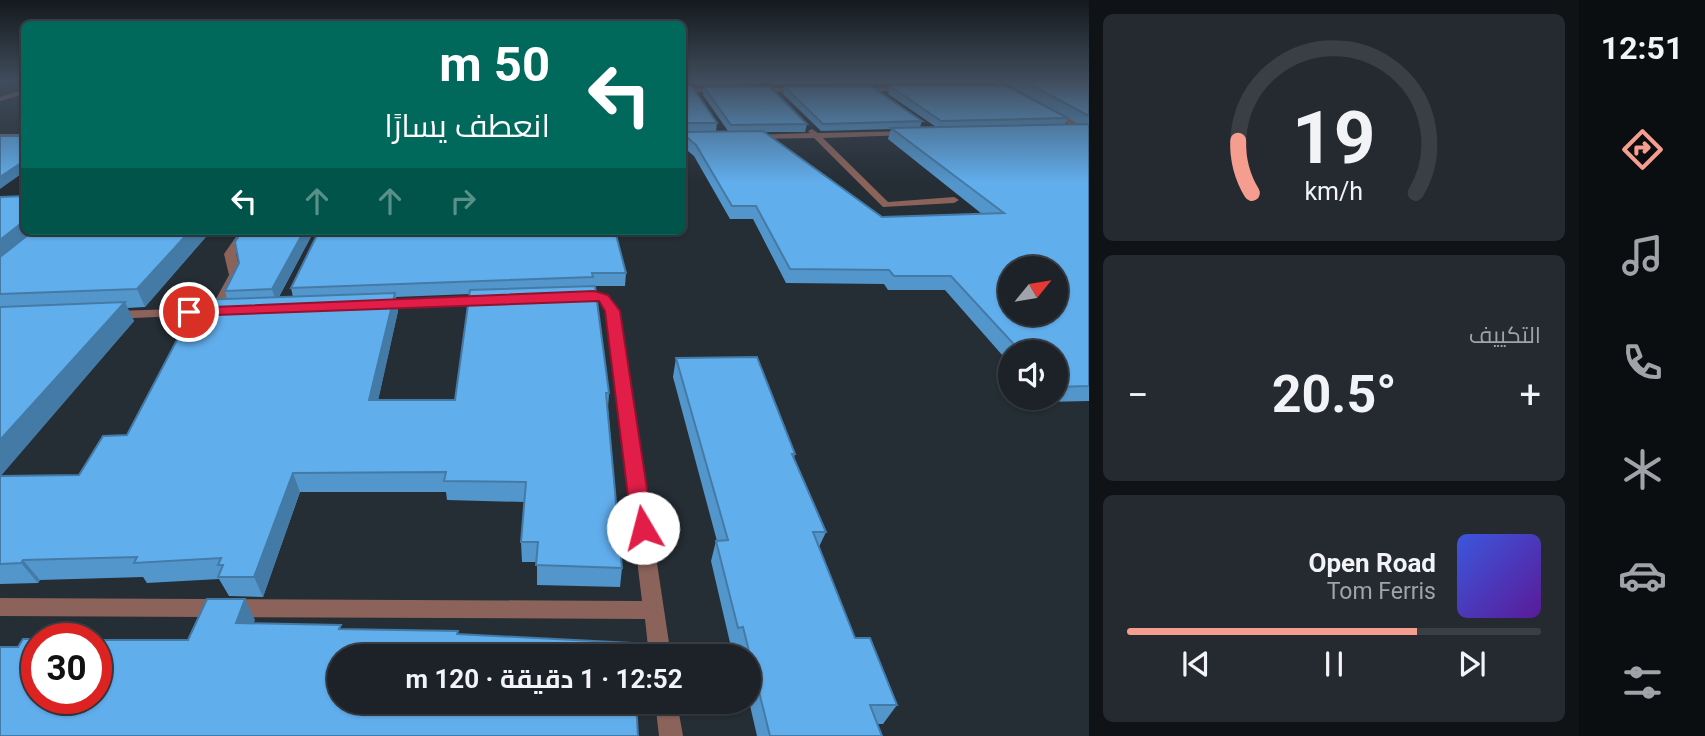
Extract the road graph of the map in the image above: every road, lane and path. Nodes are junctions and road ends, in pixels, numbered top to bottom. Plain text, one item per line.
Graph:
1 (1055, 114) edge
2 (807, 126) edge
3 (1057, 130) edge
4 (1087, 131) edge
5 (922, 133) edge
6 (816, 135) junction
7 (0, 136) edge
8 (21, 136) edge
9 (739, 137) edge
10 (954, 200) dead end
11 (242, 235) edge
12 (566, 297) edge
13 (498, 300) edge
14 (363, 305) edge
15 (94, 316) edge
16 (0, 607) edge
17 (654, 610) junction
18 (658, 644) edge
19 (668, 714) edge
20 (671, 736) edge

1 - 4 street
2 - 6 street
3 - 4 street
5 - 6 street
6 - 9 street
6 - 10 street
7 - 8 street
11 - 15 street
12 - 17 street
13 - 14 street
16 - 17 street
17 - 18 street
19 - 20 street

